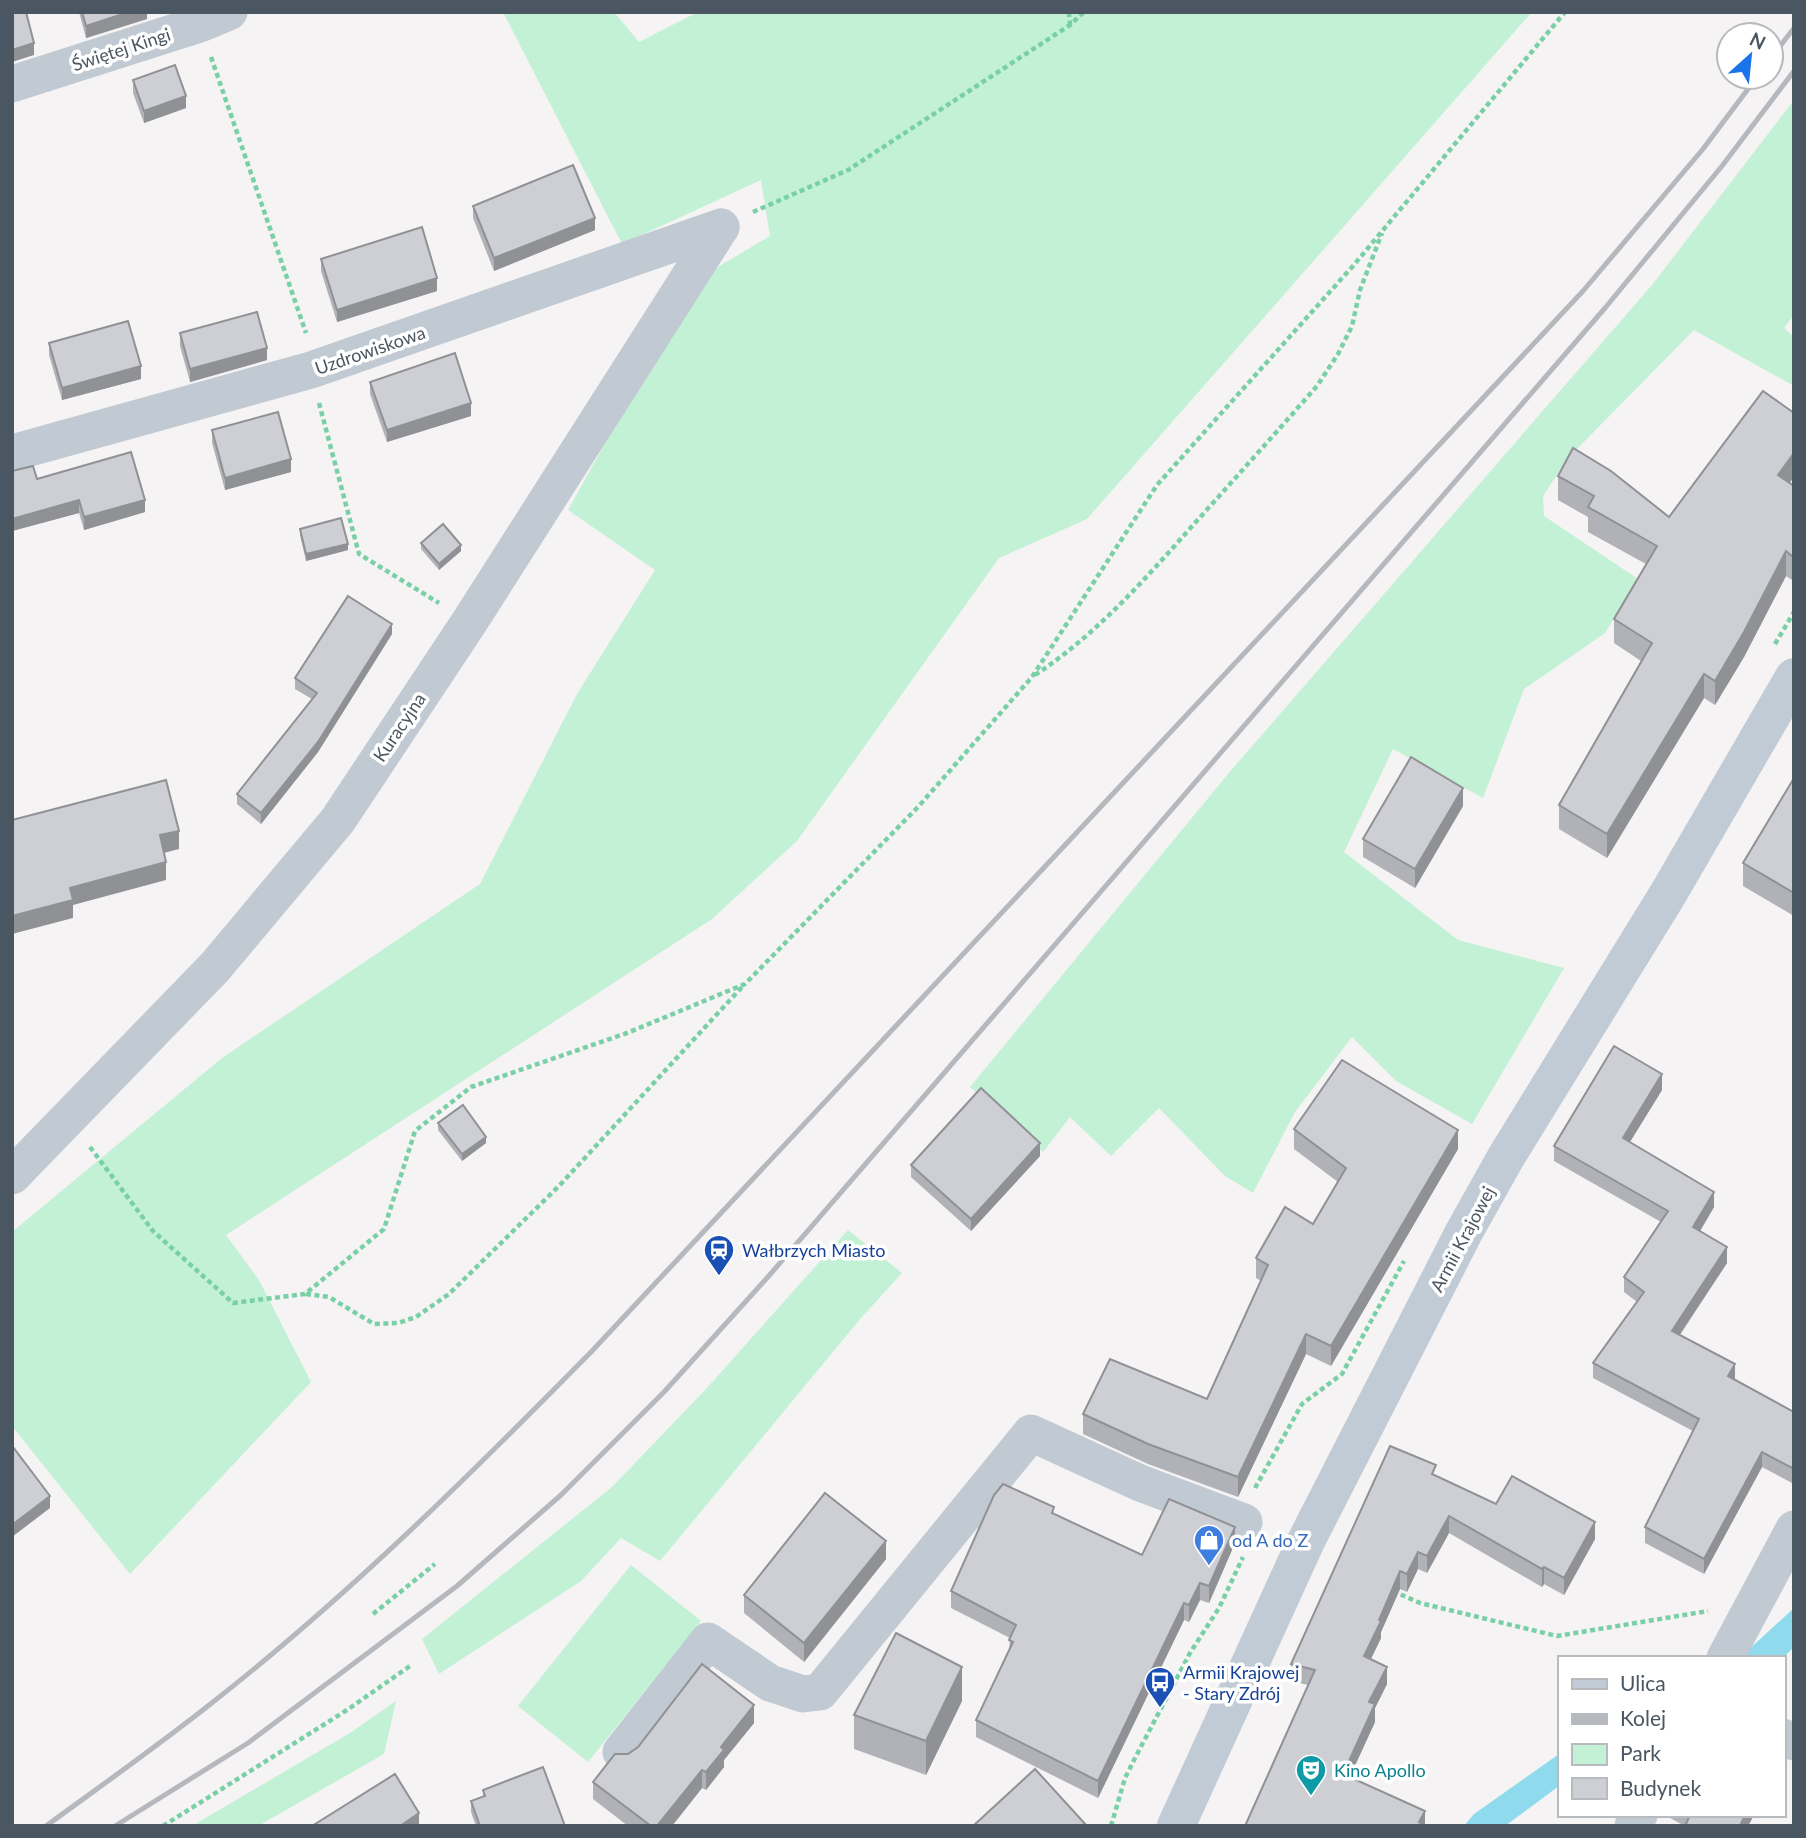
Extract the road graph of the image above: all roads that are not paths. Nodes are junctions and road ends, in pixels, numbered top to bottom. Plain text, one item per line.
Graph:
1 (214, 18) edge
2 (12, 84) edge
3 (721, 227) joint
4 (12, 453) edge
5 (1794, 677) edge
6 (12, 1177) edge
7 (1244, 1522) dead end
8 (1794, 1529) edge
9 (1726, 1656) edge
10 (621, 1752) edge
11 (1177, 1826) edge

1 - 2 street, Świętej Kingi
3 - 4 street, Uzdrowiskowa
3 - 6 street, Kuracyjna
5 - 11 main road, Armii Krajowej
7 - 10 street
8 - 9 street

